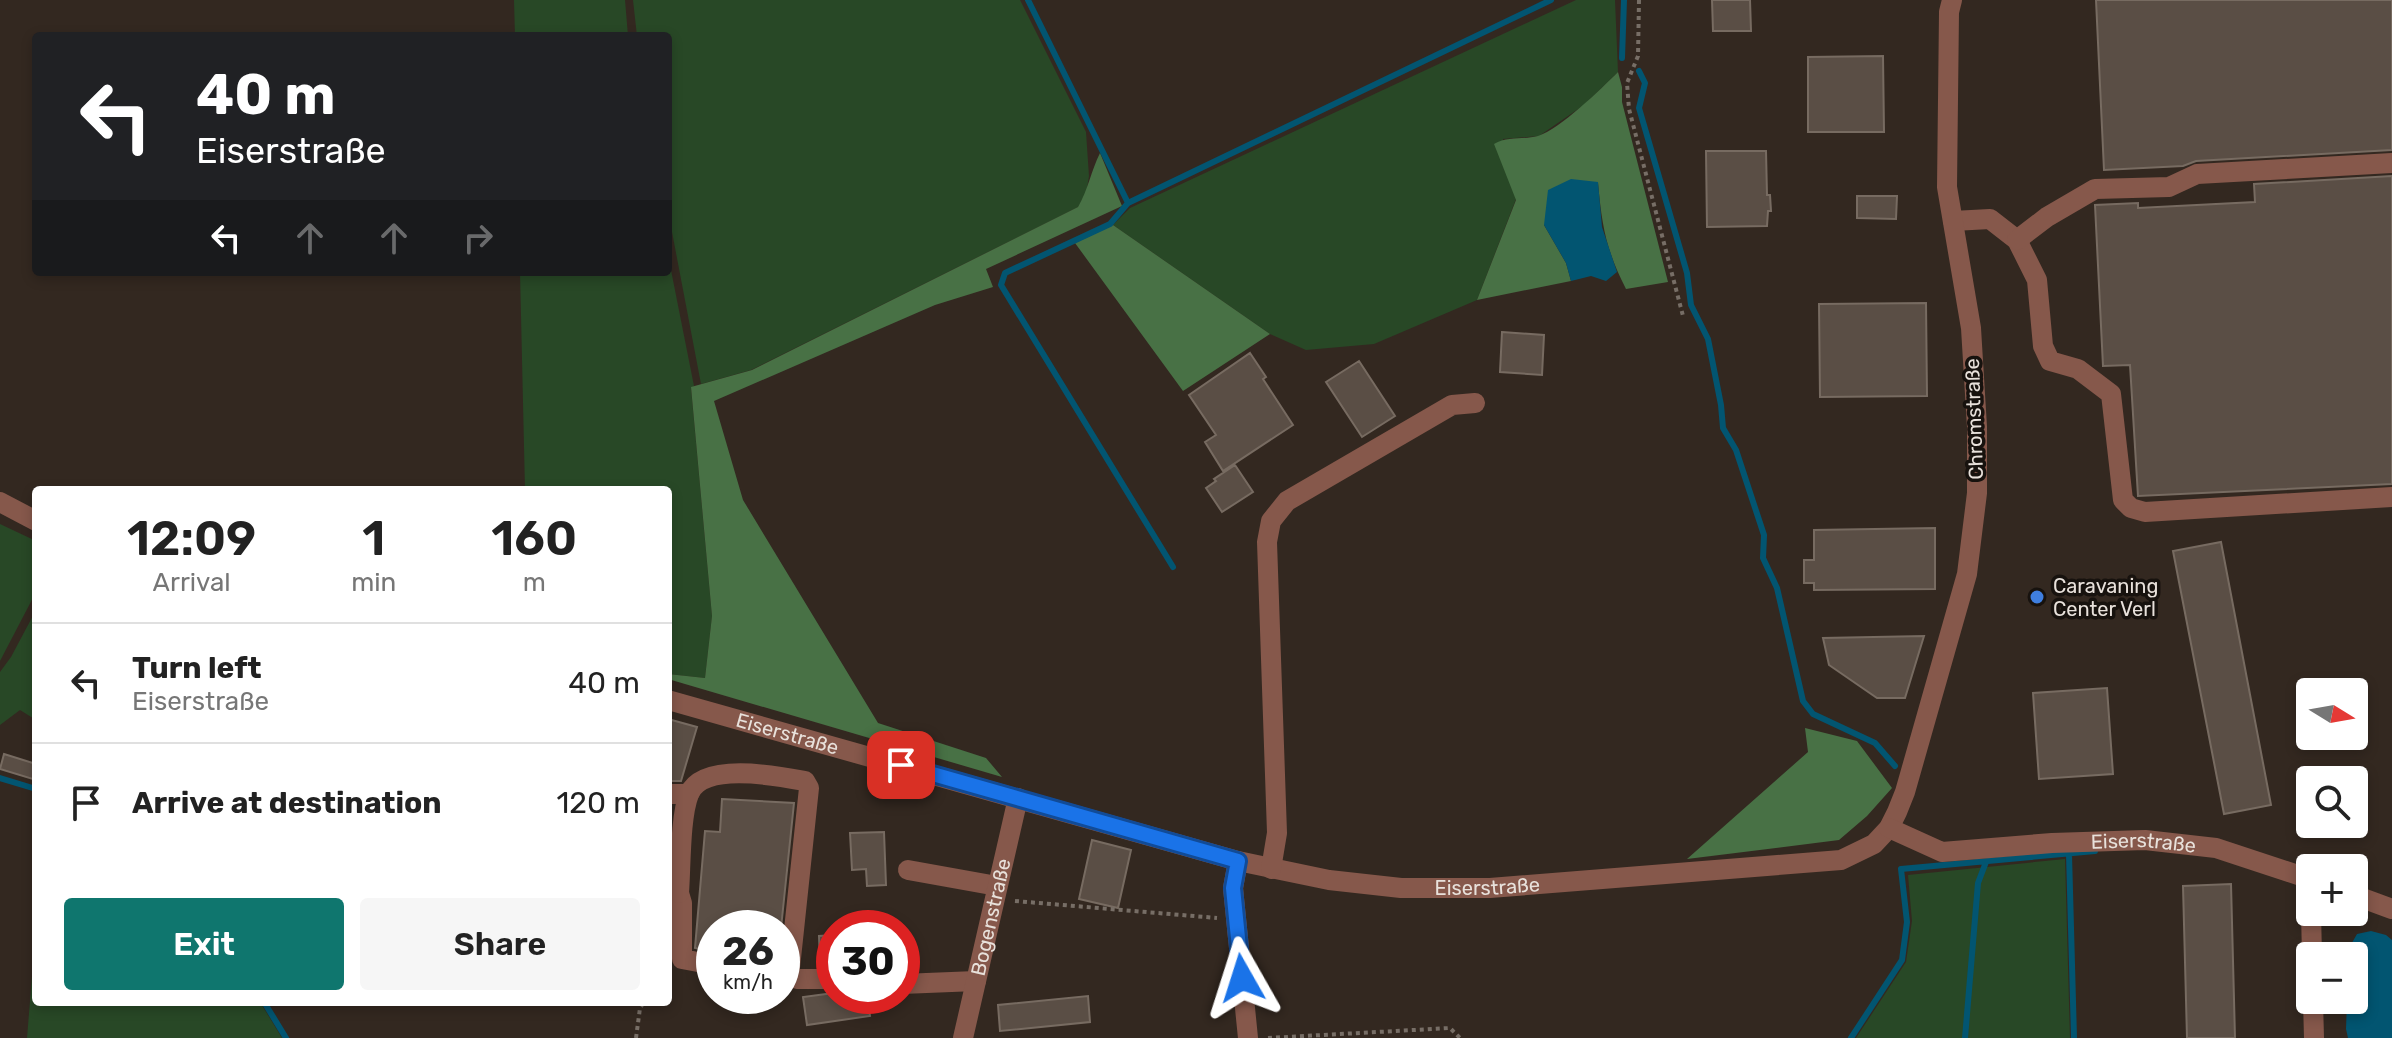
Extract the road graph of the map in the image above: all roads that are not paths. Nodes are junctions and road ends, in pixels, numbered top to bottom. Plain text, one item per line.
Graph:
1 (1952, 0) edge
2 (2392, 163) edge
3 (1953, 221) junction
4 (2017, 240) junction
5 (1475, 403) dead end
6 (2392, 497) edge
7 (0, 502) edge
8 (32, 519) edge
9 (672, 701) edge
10 (672, 794) edge
11 (689, 794) junction
12 (1018, 798) junction
13 (1889, 828) junction
14 (1238, 861) junction
15 (1271, 869) junction
16 (908, 870) dead end
17 (2296, 874) edge
18 (673, 892) edge
19 (996, 893) junction
20 (2368, 900) edge
21 (2392, 909) edge
22 (794, 910) edge
23 (675, 926) edge
24 (696, 962) edge
25 (976, 981) junction
26 (920, 983) edge
27 (2313, 1014) edge
28 (963, 1038) edge
29 (1248, 1038) edge
30 (2314, 1038) edge

1 - 3 street, Chromstraße
2 - 4 street
3 - 4 street
3 - 13 street, Chromstraße
4 - 6 street
5 - 15 street
7 - 8 street
9 - 12 street, Eiserstraße
10 - 11 street
11 - 18 street
11 - 22 street
12 - 14 street, Eiserstraße
12 - 19 street, Bogenstraße
13 - 15 street, Eiserstraße
13 - 17 street, Eiserstraße
14 - 15 street, Eiserstraße
14 - 29 street
16 - 19 street
18 - 23 street
19 - 25 street, Bogenstraße
20 - 21 street
23 - 24 street
25 - 26 street
25 - 28 street, Bogenstraße
27 - 30 street

